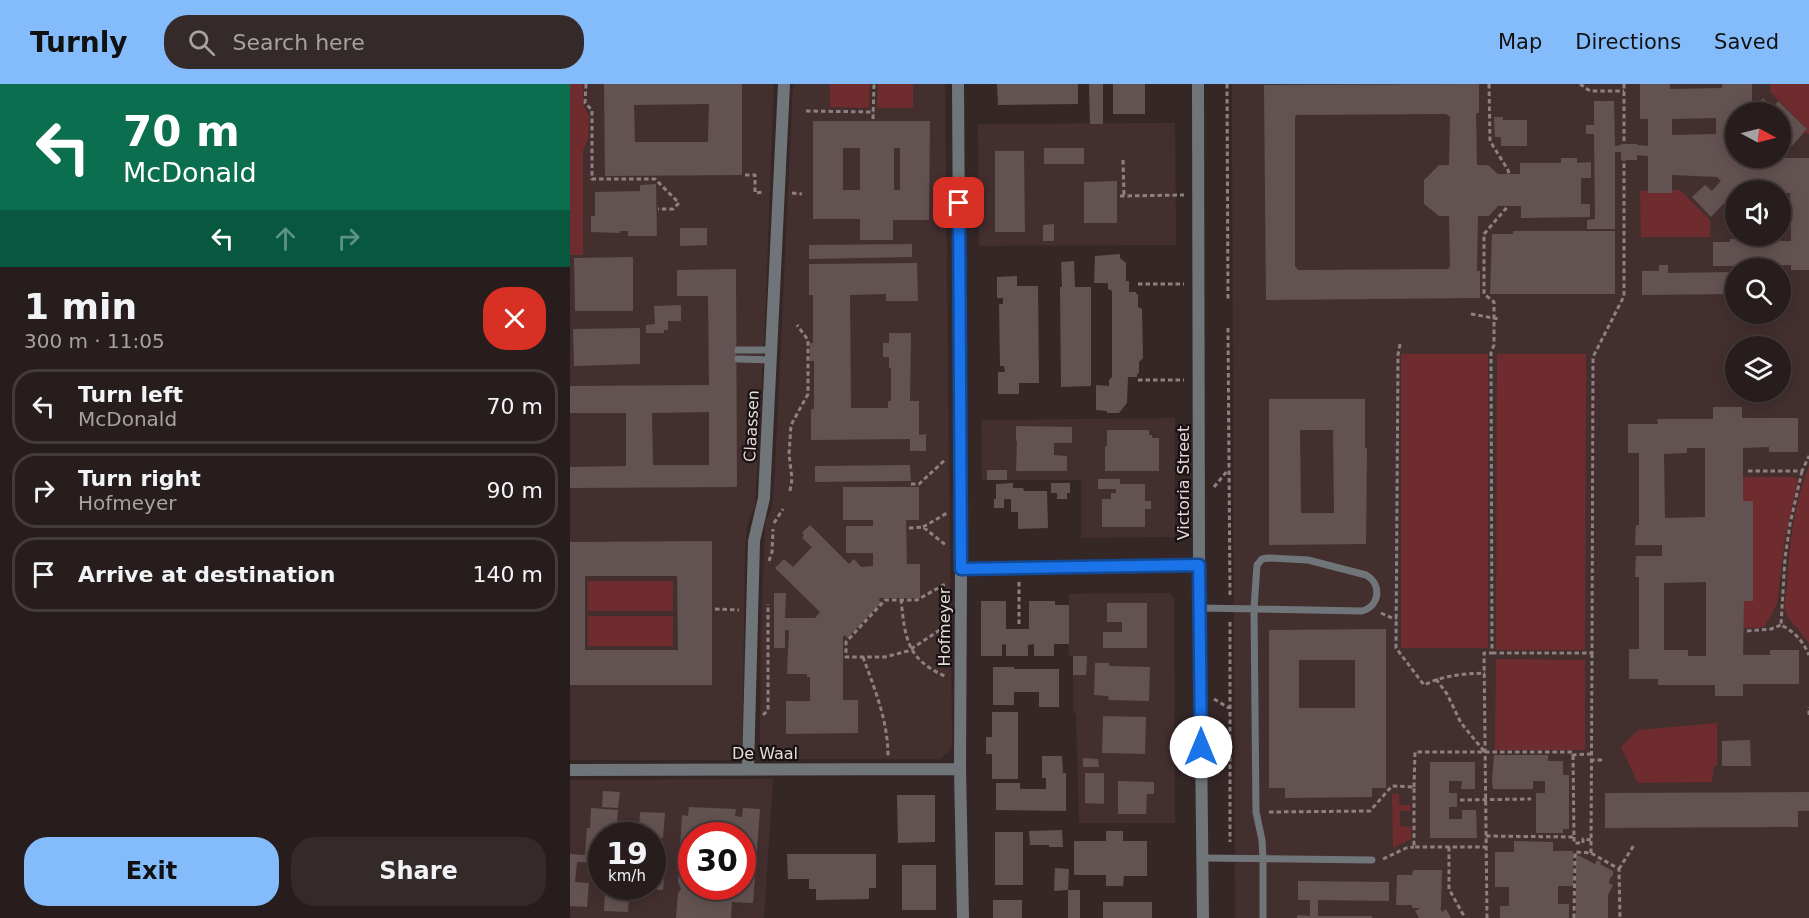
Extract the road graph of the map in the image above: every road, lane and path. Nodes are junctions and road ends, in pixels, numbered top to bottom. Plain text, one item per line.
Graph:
1 (586, 84) edge
2 (784, 84) edge
3 (874, 84) edge
4 (958, 84) edge
5 (1198, 84) edge
6 (1227, 84) edge
7 (1489, 84) edge
8 (1580, 84) edge
9 (1624, 84) edge
10 (1624, 91) junction
11 (806, 111) dead end
12 (873, 112) junction
13 (873, 119) dead end
14 (1624, 144) dead end
15 (1124, 160) dead end
16 (1624, 160) dead end
17 (1509, 174) dead end
18 (745, 175) dead end
19 (765, 190) dead end
20 (1184, 195) dead end
21 (1508, 206) dead end
22 (658, 209) dead end
23 (1138, 284) dead end
24 (1184, 284) dead end
25 (1228, 302) dead end
26 (1471, 314) dead end
27 (1496, 319) junction
28 (797, 325) dead end
29 (1228, 328) dead end
30 (1400, 344) dead end
31 (738, 350) dead end
32 (771, 355) junction
33 (738, 359) dead end
34 (1138, 380) dead end
35 (1185, 380) dead end
36 (784, 439) dead end
37 (790, 439) junction
38 (1809, 456) edge
39 (946, 459) dead end
40 (1229, 468) junction
41 (1748, 471) dead end
42 (1802, 471) junction
43 (911, 484) dead end
44 (1214, 487) dead end
45 (790, 491) dead end
46 (783, 509) dead end
47 (946, 513) dead end
48 (923, 527) junction
49 (909, 528) dead end
50 (947, 546) dead end
51 (768, 562) dead end
52 (1199, 565) junction
53 (1019, 568) junction
54 (961, 569) junction
55 (947, 583) dead end
56 (1230, 597) dead end
57 (768, 598) dead end
58 (901, 600) junction
59 (1373, 605) junction
60 (1200, 608) junction
61 (1254, 608) junction
62 (715, 609) dead end
63 (741, 610) dead end
64 (1397, 618) junction
65 (1230, 622) dead end
66 (948, 625) dead end
67 (1780, 625) junction
68 (1019, 626) dead end
69 (1746, 631) dead end
70 (910, 650) junction
71 (1492, 653) junction
72 (1592, 653) junction
73 (1809, 655) edge
74 (863, 657) junction
75 (1485, 673) junction
76 (948, 677) dead end
77 (1436, 679) junction
78 (1213, 698) dead end
79 (1809, 707) edge
80 (1230, 708) junction
81 (1809, 715) edge
82 (760, 718) dead end
83 (1485, 752) junction
84 (1573, 754) junction
85 (1590, 754) junction
86 (888, 756) dead end
87 (1590, 760) junction
88 (1602, 760) dead end
89 (748, 769) junction
90 (960, 769) junction
91 (570, 770) edge
92 (1414, 787) junction
93 (1531, 799) dead end
94 (1460, 800) dead end
95 (1486, 800) junction
96 (1262, 813) dead end
97 (1486, 836) junction
98 (1574, 837) junction
99 (1591, 840) junction
100 (1230, 842) dead end
101 (1634, 845) dead end
102 (1414, 847) junction
103 (1449, 847) junction
104 (1486, 847) junction
105 (1591, 853) junction
106 (1202, 858) junction
107 (1263, 859) junction
108 (1372, 860) joint
109 (1619, 869) junction
110 (963, 918) edge
111 (1203, 918) edge
112 (1263, 918) edge
113 (1465, 918) edge
114 (1487, 918) edge
115 (1574, 918) edge
116 (1620, 918) edge

1 - 22 path
2 - 32 street, Claassen
3 - 12 path
4 - 54 street, Hofmeyer
5 - 52 street, Victoria Street
6 - 25 path
7 - 17 path
8 - 10 path
9 - 10 path
10 - 14 path
11 - 12 path
12 - 13 path
15 - 20 path
16 - 72 path
18 - 19 path
21 - 27 path
23 - 24 path
26 - 27 path
27 - 71 path
28 - 37 path
29 - 40 path
30 - 64 path
31 - 32 lane
32 - 33 lane
32 - 89 street, Claassen
34 - 35 path
36 - 37 path
37 - 45 path
38 - 42 path
39 - 43 path
40 - 44 path
40 - 56 path
41 - 42 path
42 - 67 path
46 - 51 path
47 - 48 path
48 - 49 path
48 - 50 path
52 - 53 street
52 - 60 street, Victoria Street
53 - 54 street
53 - 68 path
54 - 90 street, Hofmeyer
55 - 58 path
57 - 82 path
58 - 70 path
58 - 74 path
59 - 61 lane
59 - 61 lane
59 - 64 path
60 - 61 lane
60 - 106 street, Victoria Street
61 - 107 lane
62 - 63 path
64 - 77 path
65 - 80 path
66 - 70 path
67 - 69 path
67 - 73 path
70 - 74 path
70 - 76 path
71 - 72 path
71 - 75 path
72 - 85 path
74 - 86 path
75 - 77 path
75 - 83 path
77 - 83 path
78 - 80 path
79 - 81 path
80 - 100 path
83 - 84 path
83 - 92 path
83 - 95 path
84 - 85 path
84 - 98 path
85 - 87 path
87 - 88 path
87 - 99 path
89 - 90 street, De Waal
89 - 91 street, De Waal
90 - 110 street, Hofmeyer
92 - 96 path
92 - 102 path
93 - 95 path
94 - 95 path
95 - 97 path
97 - 98 path
97 - 104 path
98 - 99 path
99 - 105 path
101 - 109 path
102 - 103 path
102 - 108 path
103 - 104 path
103 - 113 path
104 - 114 path
105 - 109 path
105 - 115 path
106 - 107 lane
106 - 111 street, Victoria Street
107 - 108 lane
107 - 112 lane
109 - 116 path

